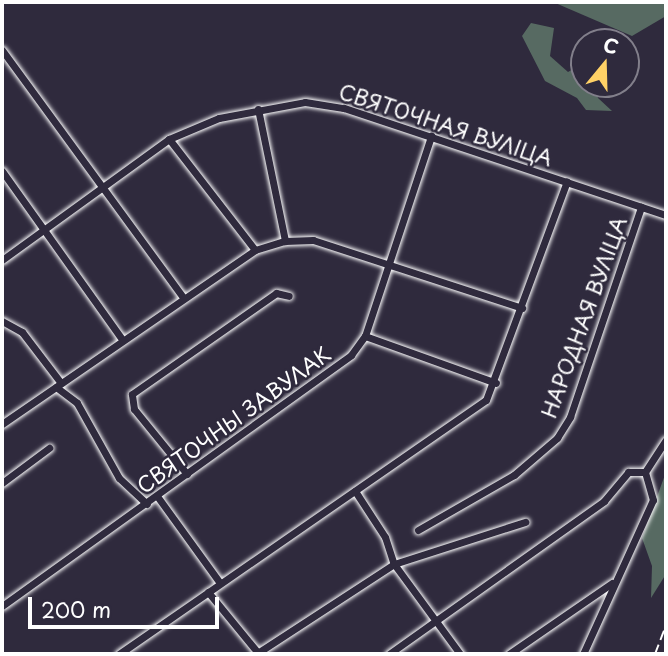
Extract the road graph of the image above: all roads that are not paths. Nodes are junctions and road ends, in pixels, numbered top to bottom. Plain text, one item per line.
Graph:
1 (2, 50) edge
2 (258, 109) junction
3 (431, 136) junction
4 (169, 139) junction
5 (2, 171) edge
6 (567, 181) junction
7 (102, 189) junction
8 (641, 207) junction
9 (666, 215) edge
10 (45, 230) junction
11 (285, 241) junction
12 (255, 250) junction
13 (2, 260) edge
14 (387, 266) junction
15 (289, 296) dead end
16 (183, 297) junction
17 (522, 308) junction
18 (2, 321) edge
19 (365, 336) junction
20 (121, 338) junction
21 (496, 383) junction
22 (58, 385) junction
23 (2, 424) edge
24 (666, 440) edge
25 (49, 448) dead end
26 (645, 472) junction
27 (187, 474) junction
28 (2, 483) edge
29 (355, 491) junction
30 (157, 496) junction
31 (147, 504) junction
32 (525, 522) dead end
33 (418, 530) dead end
34 (394, 564) junction
35 (219, 583) junction
36 (612, 583) junction
37 (208, 592) junction
38 (2, 606) edge
39 (436, 621) junction
40 (119, 654) edge
41 (257, 654) edge
42 (389, 654) edge
43 (460, 654) edge
44 (509, 654) edge
45 (583, 654) edge

1 - 7 street
2 - 3 street, СВЯТОЧНАЯ ВУЛІЦА
2 - 4 street, СВЯТОЧНАЯ ВУЛІЦА
2 - 11 street
3 - 6 street, СВЯТОЧНАЯ ВУЛІЦА
3 - 14 street
4 - 7 street, СВЯТОЧНАЯ ВУЛІЦА
4 - 12 street
5 - 10 street
6 - 8 street, СВЯТОЧНАЯ ВУЛІЦА
6 - 17 street
7 - 10 street, СВЯТОЧНАЯ ВУЛІЦА
7 - 16 street
8 - 9 street, СВЯТОЧНАЯ ВУЛІЦА
8 - 33 street, НАРОДНАЯ ВУЛІЦА
10 - 13 street, СВЯТОЧНАЯ ВУЛІЦА
10 - 20 street
11 - 12 street
11 - 14 street
12 - 16 street
14 - 17 street
14 - 19 street
15 - 27 street
16 - 20 street
17 - 21 street
18 - 22 street
19 - 21 street
19 - 27 street, СВЯТОЧНЫ ЗАВУЛАК
20 - 22 street
21 - 29 street
22 - 23 street
22 - 31 street
24 - 26 street
25 - 28 street
26 - 36 street
26 - 39 street
27 - 30 street, СВЯТОЧНЫ ЗАВУЛАК
29 - 34 street
29 - 35 street
30 - 31 street, СВЯТОЧНЫ ЗАВУЛАК
30 - 35 street
31 - 38 street, СВЯТОЧНЫ ЗАВУЛАК
32 - 34 street
34 - 39 street
34 - 41 street
35 - 37 street
36 - 44 street
36 - 45 street
37 - 40 street
37 - 41 street
39 - 42 street
39 - 43 street

